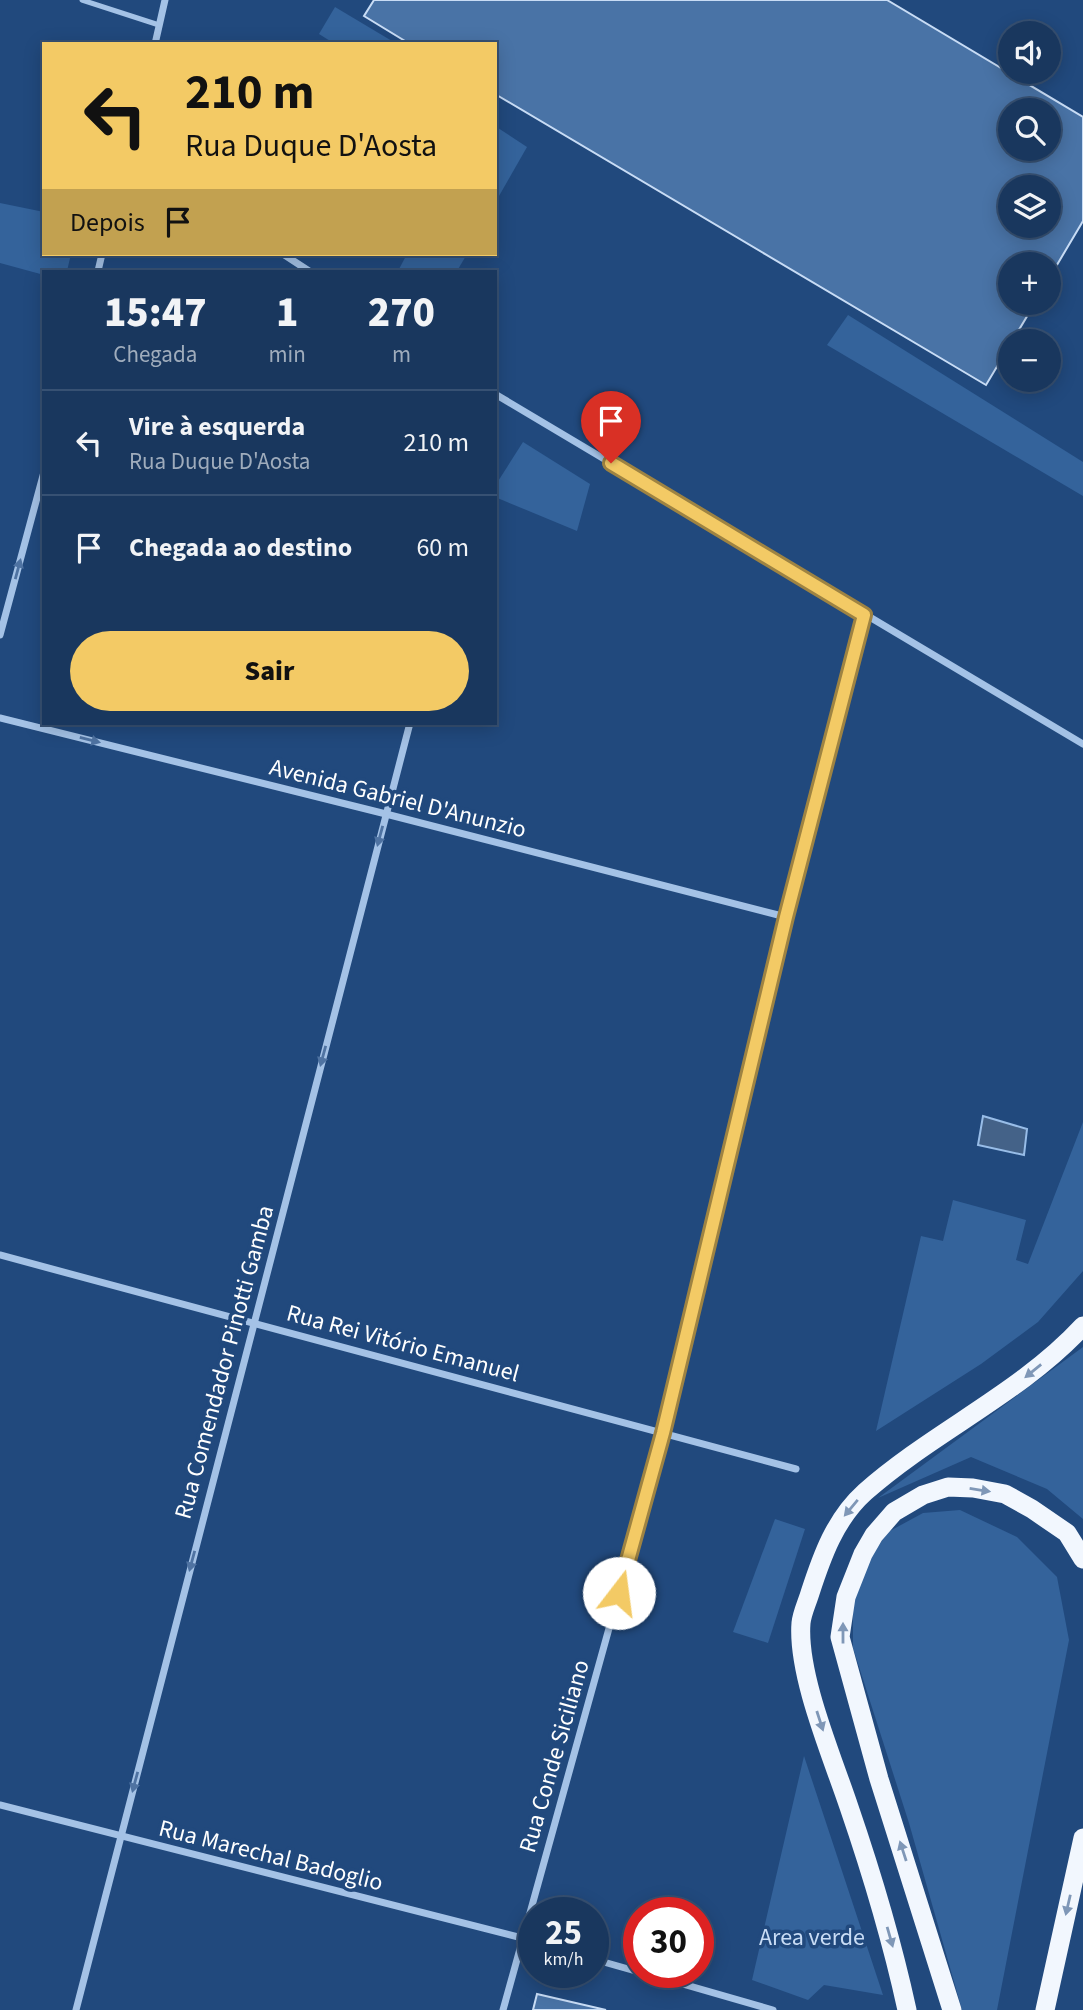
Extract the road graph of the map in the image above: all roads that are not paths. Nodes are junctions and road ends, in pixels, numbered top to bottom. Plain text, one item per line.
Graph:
1 (82, 0) edge
2 (165, 0) edge
3 (159, 25) junction
4 (155, 42) edge
5 (286, 256) edge
6 (307, 270) edge
7 (497, 395) edge
8 (42, 479) edge
9 (864, 615) junction
10 (0, 635) edge
11 (0, 718) edge
12 (409, 725) edge
13 (1083, 744) edge
14 (386, 814) junction
15 (786, 917) junction
16 (0, 1255) edge
17 (254, 1323) junction
18 (1083, 1325) edge
19 (663, 1433) junction
20 (796, 1469) dead end
21 (1083, 1559) edge
22 (0, 1805) edge
23 (121, 1837) junction
24 (1083, 1838) edge
25 (534, 1897) edge
26 (518, 1937) edge
27 (518, 1956) edge
28 (696, 1988) edge
29 (76, 2010) edge
30 (503, 2010) edge
31 (773, 2010) edge
32 (907, 2010) edge
33 (952, 2010) edge
34 (1045, 2010) edge

1 - 3 lane
2 - 3 street
3 - 4 street
5 - 6 street
7 - 9 street
10 -> 8 street
9 - 13 street
9 - 15 street, Rua Conde Siciliano
11 -> 14 street, Avenida Gabriel D'Anunzio
12 - 14 street, Rua Comendador Pinotti Gamba
14 - 15 street, Avenida Gabriel D'Anunzio
14 -> 17 street, Rua Comendador Pinotti Gamba
15 - 19 street, Rua Conde Siciliano
16 - 17 street, Rua Rei Vitório Emanuel
17 - 19 street, Rua Rei Vitório Emanuel
17 -> 23 street, Rua Comendador Pinotti Gamba
18 -> 32 highway
19 - 20 street, Rua Rei Vitório Emanuel
19 - 25 street, Rua Conde Siciliano
33 -> 21 highway
22 - 23 street, Rua Marechal Badoglio
23 - 26 street, Rua Marechal Badoglio
23 - 29 street, Rua Comendador Pinotti Gamba
24 -> 34 highway
27 - 30 street, Rua Conde Siciliano
28 - 31 street

